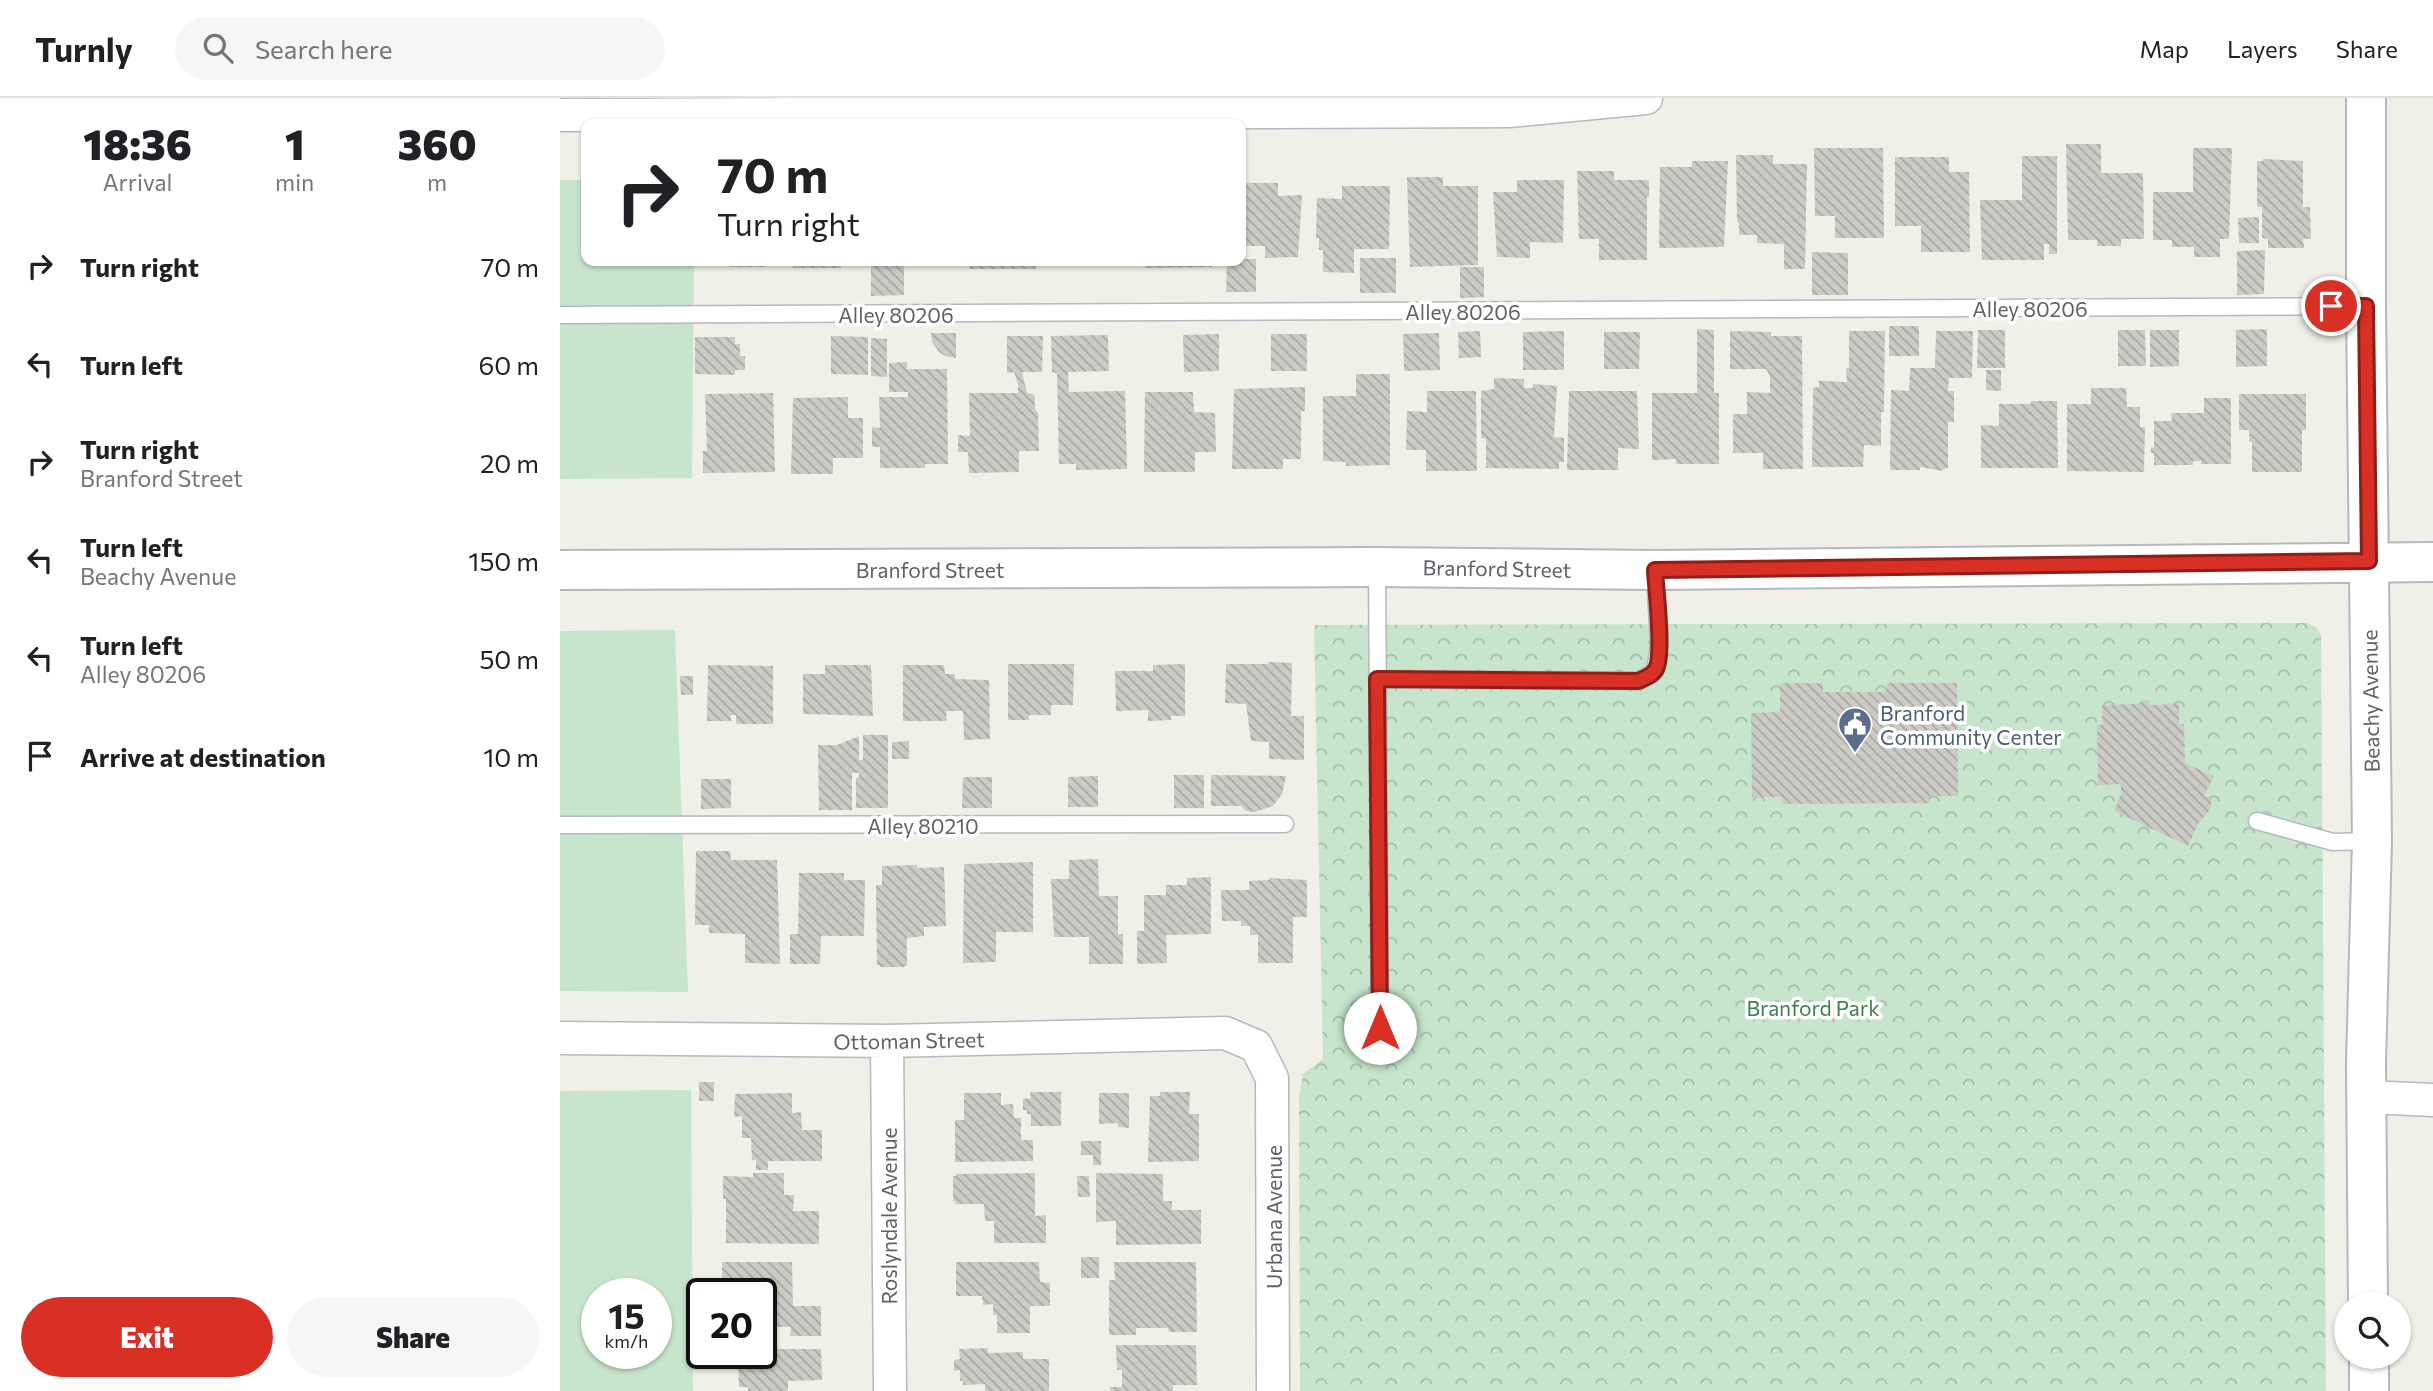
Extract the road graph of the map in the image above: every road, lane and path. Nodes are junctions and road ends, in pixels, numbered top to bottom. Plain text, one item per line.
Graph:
1 (1646, 98) edge
2 (2366, 98) edge
3 (560, 114) edge
4 (2366, 306) junction
5 (560, 315) edge
6 (2369, 561) junction
7 (2433, 562) edge
8 (1377, 567) junction
9 (560, 570) edge
10 (1655, 570) junction
11 (1377, 679) junction
12 (2257, 821) dead end
13 (1285, 824) dead end
14 (560, 825) edge
15 (2372, 841) junction
16 (1380, 1028) dead end
17 (560, 1038) edge
18 (887, 1041) junction
19 (1256, 1046) joint
20 (2367, 1097) junction
21 (2433, 1100) edge
22 (2368, 1292) edge
23 (2369, 1369) edge
24 (890, 1391) edge
25 (1273, 1391) edge
26 (2369, 1391) edge

1 - 3 street
2 - 4 main road, Beachy Avenue
4 - 5 lane, Alley 80206
4 - 6 main road, Beachy Avenue
6 - 7 main road, Branford Street
6 - 10 main road, Branford Street
6 - 15 main road, Beachy Avenue
8 - 9 main road, Branford Street
8 - 10 main road, Branford Street
8 - 11 lane
10 - 11 lane
11 - 16 lane
12 - 15 lane
13 - 14 lane, Alley 80210
15 - 20 main road, Beachy Avenue
17 - 18 street, Ottoman Street
18 - 19 street, Ottoman Street
18 - 24 street, Roslyndale Avenue
19 - 25 street, Urbana Avenue
20 - 21 street
20 - 22 main road, Beachy Avenue
23 - 26 main road

